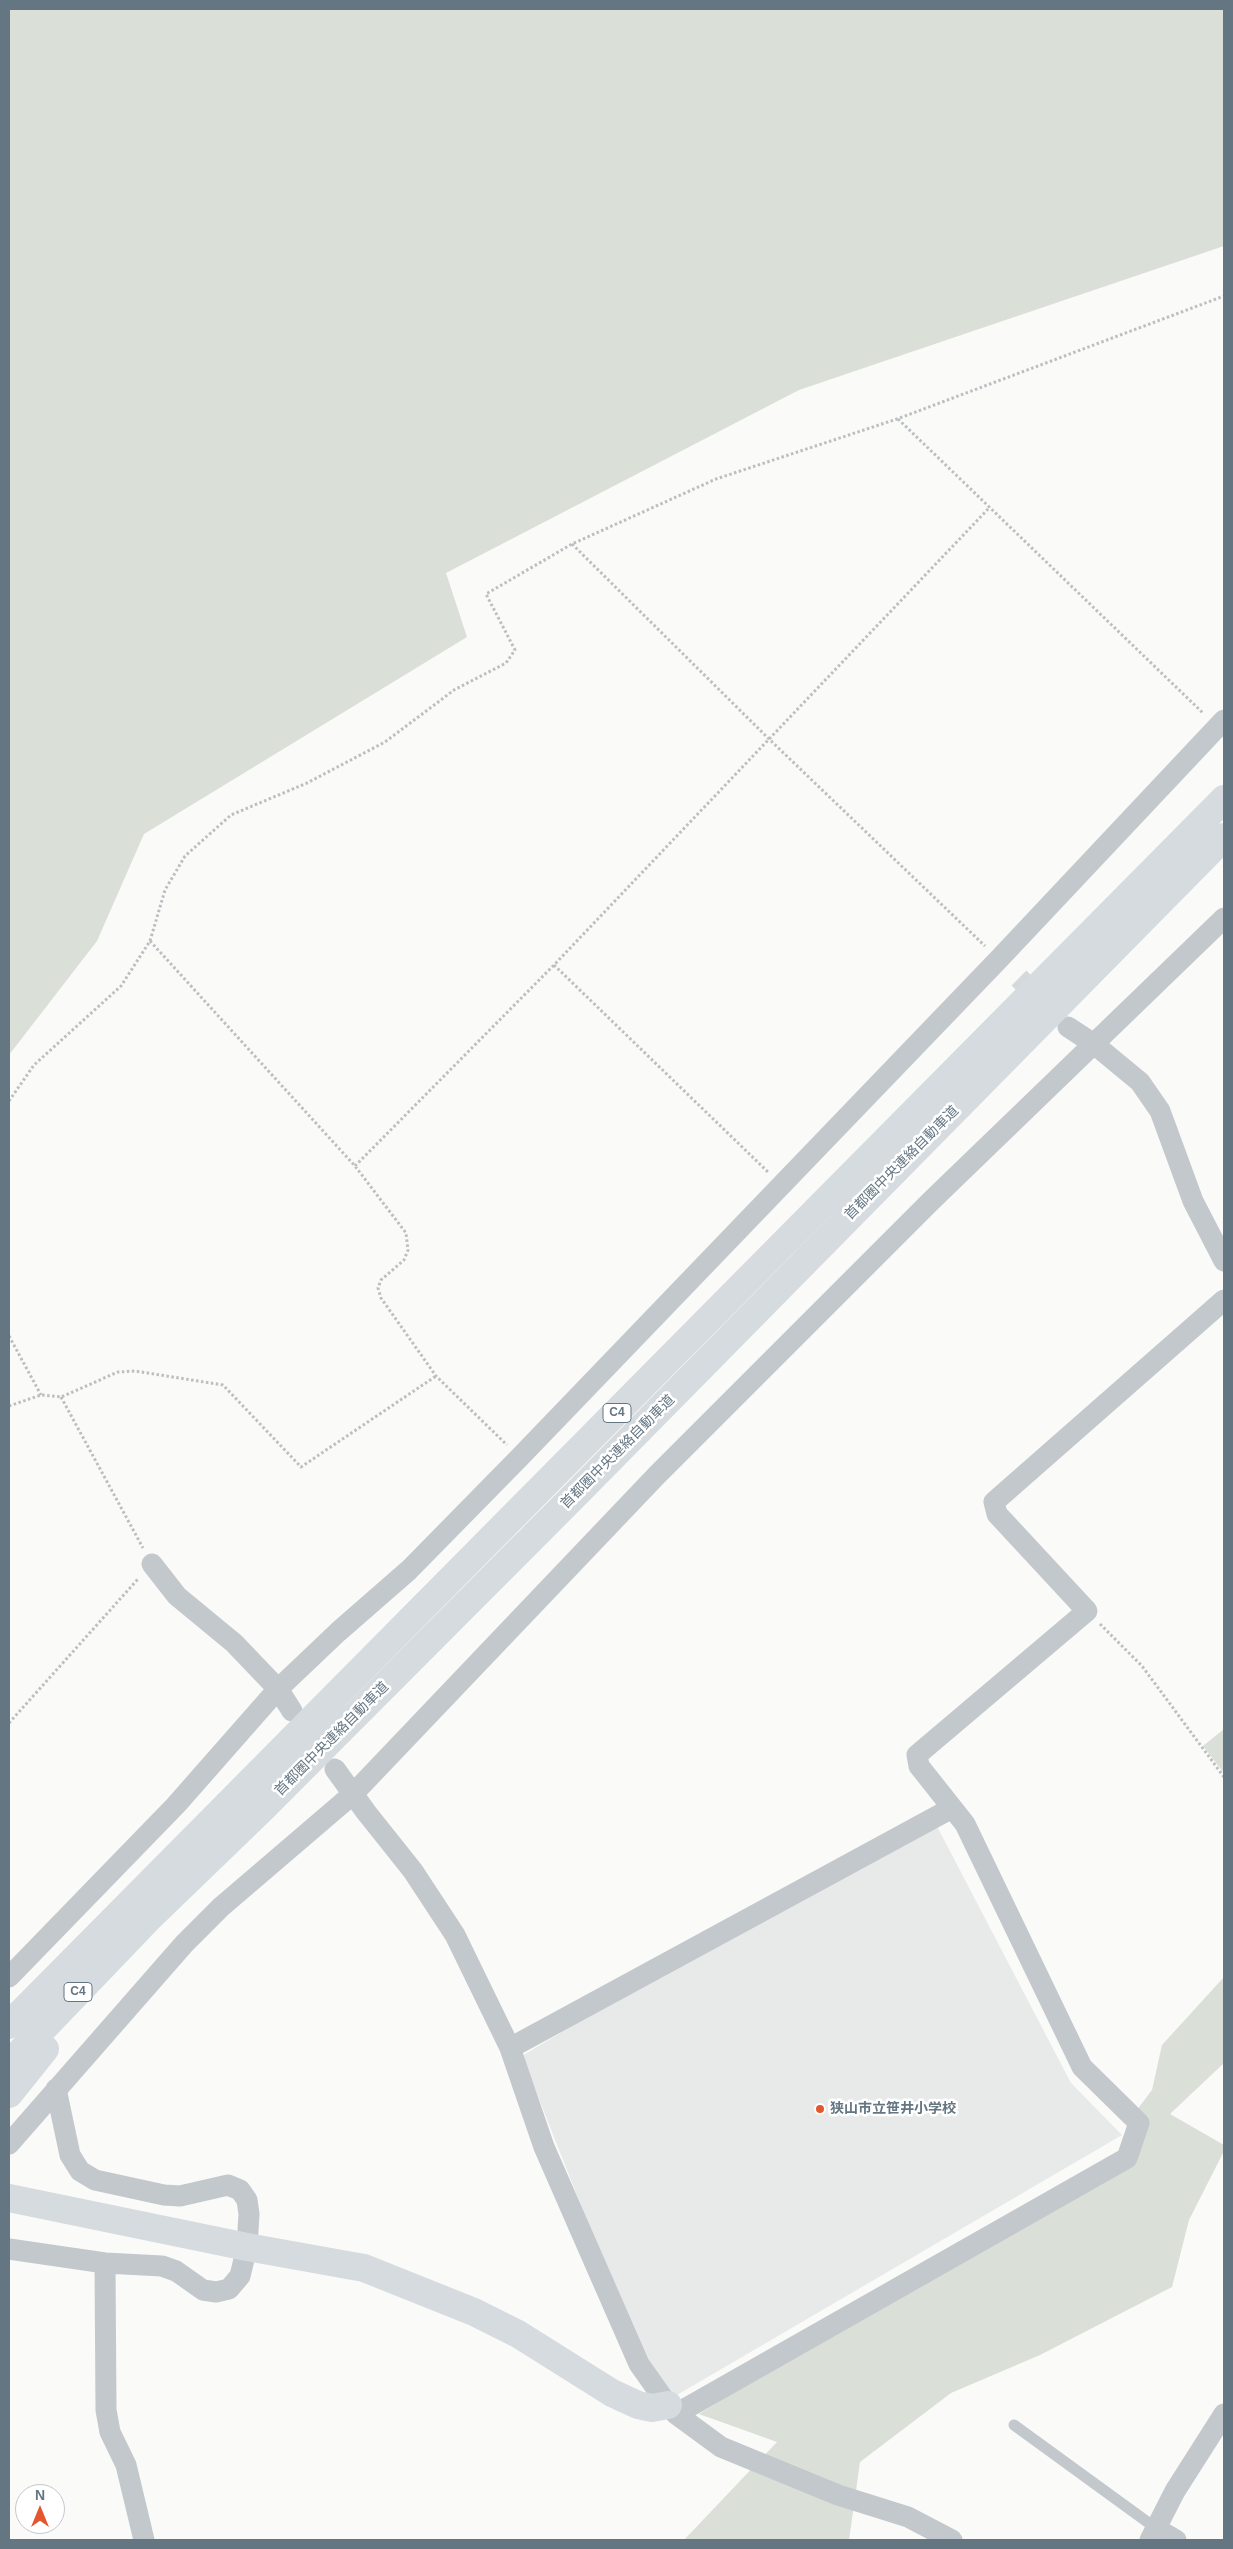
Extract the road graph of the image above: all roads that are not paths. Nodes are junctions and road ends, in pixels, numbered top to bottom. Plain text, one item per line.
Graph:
1 (1221, 724) edge
2 (1224, 798) edge
3 (1224, 837) edge
4 (1224, 918) edge
5 (1068, 1027) dead end
6 (1094, 1044) junction
7 (1224, 1261) edge
8 (1224, 1300) edge
9 (152, 1564) road end
10 (278, 1689) junction
11 (292, 1710) dead end
12 (335, 1769) dead end
13 (353, 1794) junction
14 (952, 1808) junction
15 (147, 1920) junction
16 (9, 1977) edge
17 (9, 2025) edge
18 (510, 2048) junction
19 (9, 2064) edge
20 (56, 2089) junction
21 (9, 2094) edge
22 (9, 2144) edge
23 (9, 2198) edge
24 (247, 2247) junction
25 (9, 2249) edge
26 (105, 2263) junction
27 (672, 2410) junction
28 (1224, 2414) edge
29 (1014, 2425) dead end
30 (1153, 2535) edge
31 (144, 2540) edge
32 (952, 2540) edge
33 (1176, 2540) edge

1 - 10 street
2 - 17 main road, 首都圏中央連絡自動車道 / C4
3 - 15 main road, 首都圏中央連絡自動車道 / C4
4 - 6 street
5 - 6 street
6 - 7 street
6 - 13 street
8 - 14 street
9 - 10 street
10 - 11 street
10 - 16 street
12 - 13 street
13 - 18 street
13 - 20 street
14 - 18 street
14 - 27 street
15 - 19 main road, 首都圏中央連絡自動車道 / C4
15 - 21 main road
18 - 27 street
20 - 22 street
20 - 24 street
23 - 24 main road
24 - 26 street
24 - 27 main road
25 - 26 street
26 - 31 street
27 - 32 street
28 - 30 street
29 - 30 lane
30 - 33 street

